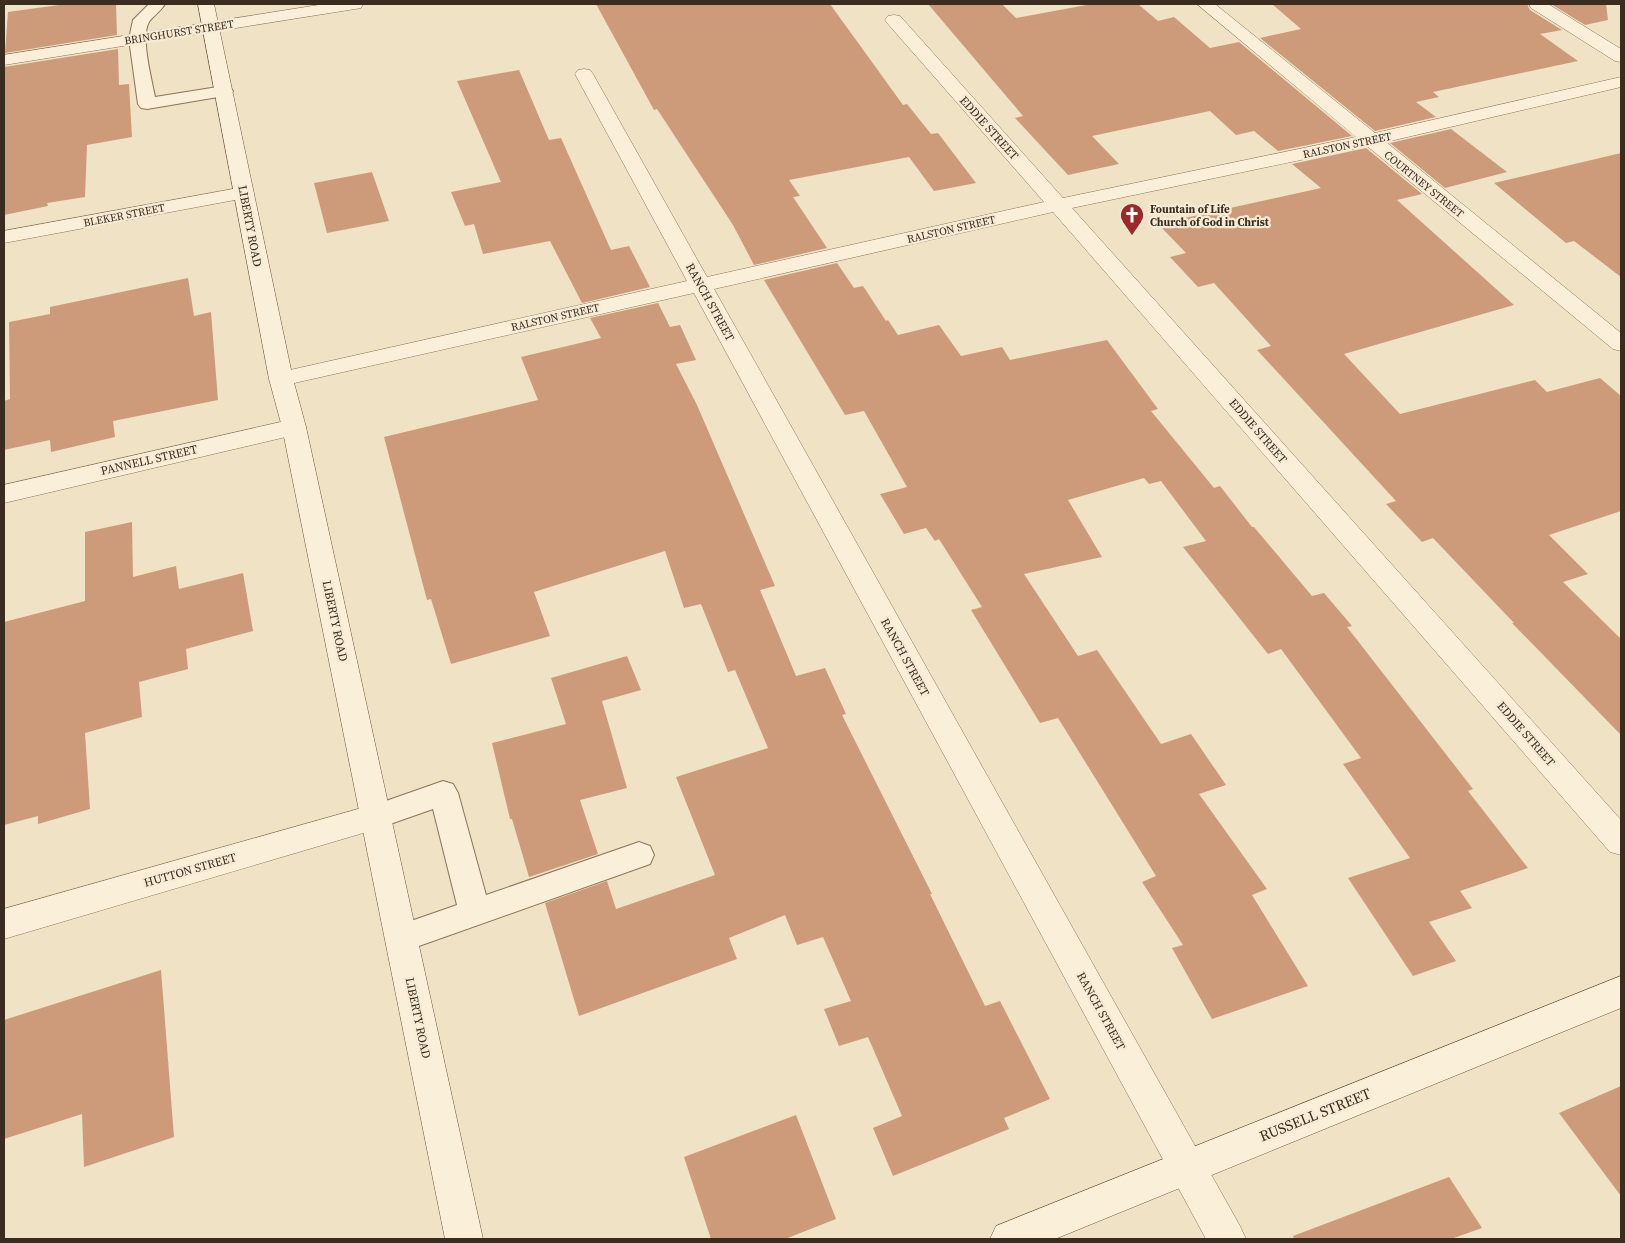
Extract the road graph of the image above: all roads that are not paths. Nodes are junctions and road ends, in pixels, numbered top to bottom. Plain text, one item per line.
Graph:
1 (157, 4) edge
2 (355, 4) edge
3 (1205, 4) edge
4 (1537, 4) edge
5 (209, 15) edge
6 (894, 20) dead end
7 (137, 39) junction
8 (1621, 57) edge
9 (4, 60) edge
10 (584, 74) dead end
11 (1621, 82) edge
12 (224, 91) junction
13 (1370, 140) junction
14 (244, 192) junction
15 (1058, 205) junction
16 (4, 238) edge
17 (700, 285) junction
18 (1621, 344) edge
19 (281, 379) junction
20 (294, 427) junction
21 (4, 494) edge
22 (376, 817) junction
23 (1621, 842) edge
24 (639, 855) dead end
25 (475, 913) junction
26 (4, 924) edge
27 (402, 938) junction
28 (1621, 992) edge
29 (1187, 1166) junction
30 (464, 1239) edge
31 (1009, 1239) edge
32 (1227, 1239) edge

1 - 7 lane
2 - 5 street, BRINGHURST STREET
3 - 13 street, COURTNEY STREET
4 - 8 street
5 - 7 street, BRINGHURST STREET
5 - 12 street, LIBERTY ROAD
6 - 15 street, EDDIE STREET
7 - 9 street, BRINGHURST STREET
7 - 12 lane
10 - 17 street, RANCH STREET
11 - 13 street, RALSTON STREET
12 - 14 street, LIBERTY ROAD
13 - 15 street, RALSTON STREET
13 - 18 street, COURTNEY STREET
14 - 16 street, BLEKER STREET
14 - 19 street, LIBERTY ROAD
15 - 17 street, RALSTON STREET
15 - 23 street, EDDIE STREET
17 - 19 street, RALSTON STREET
17 - 29 street, RANCH STREET
19 - 20 street, LIBERTY ROAD
20 - 21 street, PANNELL STREET
20 - 22 street, LIBERTY ROAD
22 - 25 lane
22 - 26 street, HUTTON STREET
22 - 27 street, LIBERTY ROAD
24 - 25 lane
25 - 27 lane
27 - 30 street, LIBERTY ROAD
28 - 29 street, RUSSELL STREET
29 - 31 street, RUSSELL STREET
29 - 32 street, RANCH STREET

